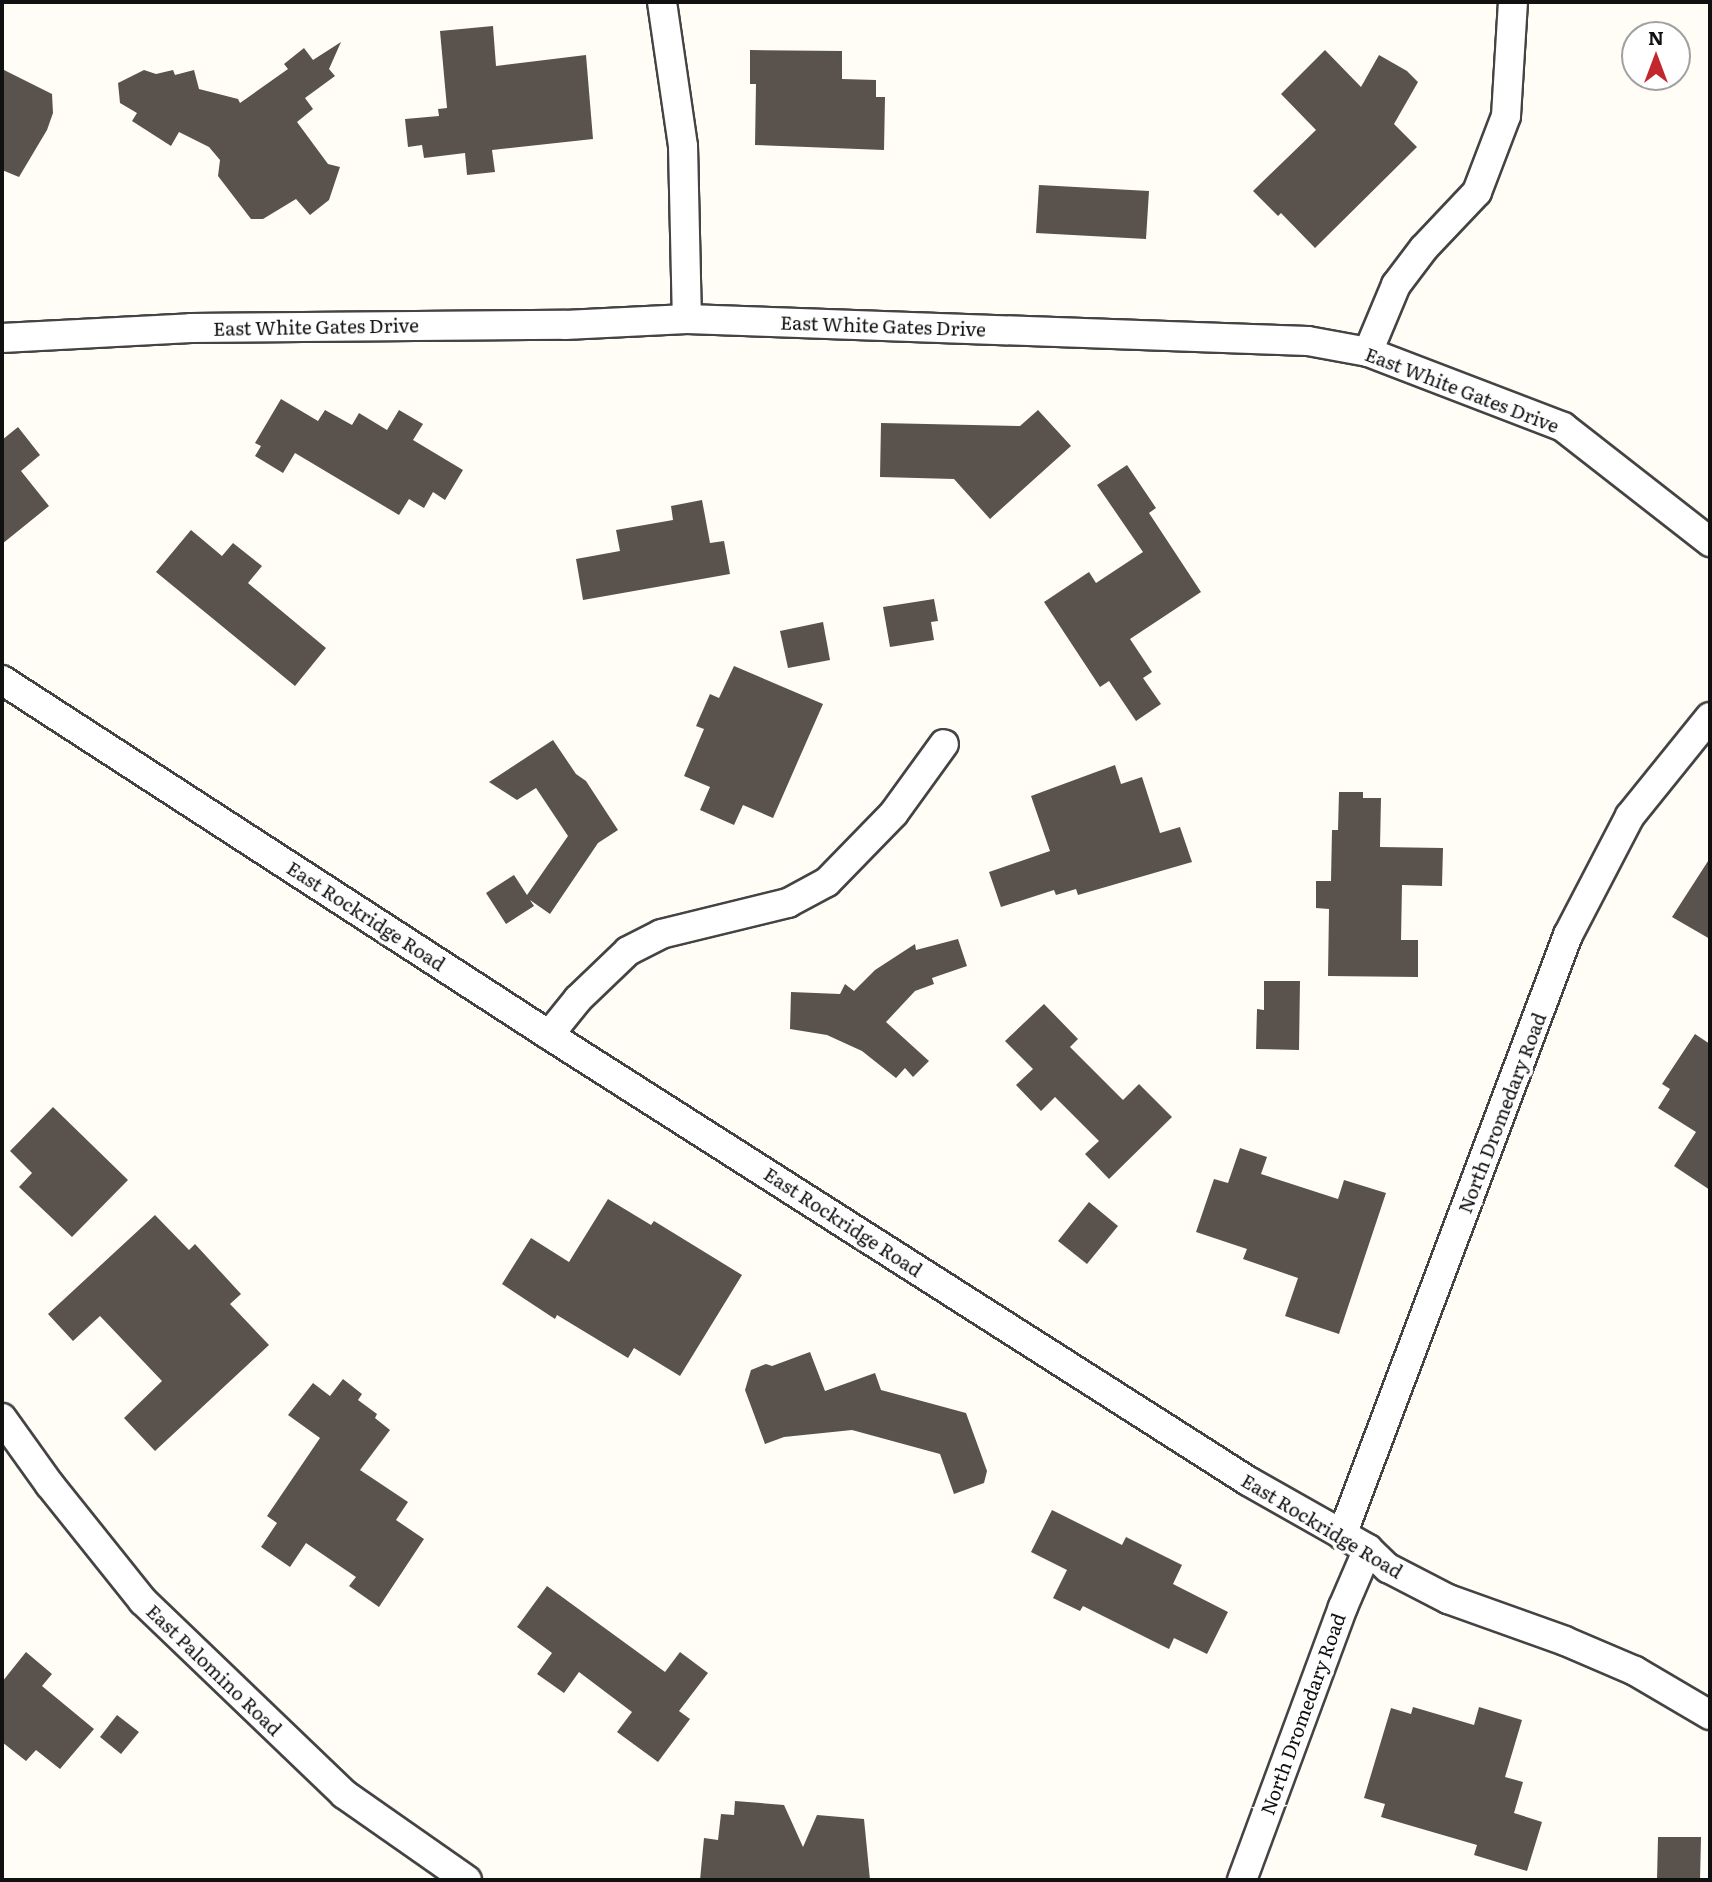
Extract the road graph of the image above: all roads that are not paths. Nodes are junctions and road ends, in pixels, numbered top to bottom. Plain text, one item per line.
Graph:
1 (662, 2) edge
2 (1513, 2) edge
3 (687, 319) junction
4 (2, 338) edge
5 (1368, 352) junction
6 (1710, 542) edge
7 (2, 680) edge
8 (1710, 717) edge
9 (944, 744) dead end
10 (549, 1035) junction
11 (2, 1418) edge
12 (1342, 1535) junction
13 (1368, 1549) junction
14 (1710, 1715) edge
15 (467, 1880) edge
16 (1242, 1880) edge

1 - 3 street
2 - 5 street
3 - 4 street, East White Gates Drive
3 - 5 street, East White Gates Drive
5 - 6 street, East White Gates Drive
7 - 10 street, East Rockridge Road
8 - 12 street, North Dromedary Road
9 - 10 street
10 - 12 street, East Rockridge Road
11 - 15 street, East Palomino Road
12 - 13 street, East Rockridge Road
13 - 14 street, East Rockridge Road
13 - 16 street, North Dromedary Road

